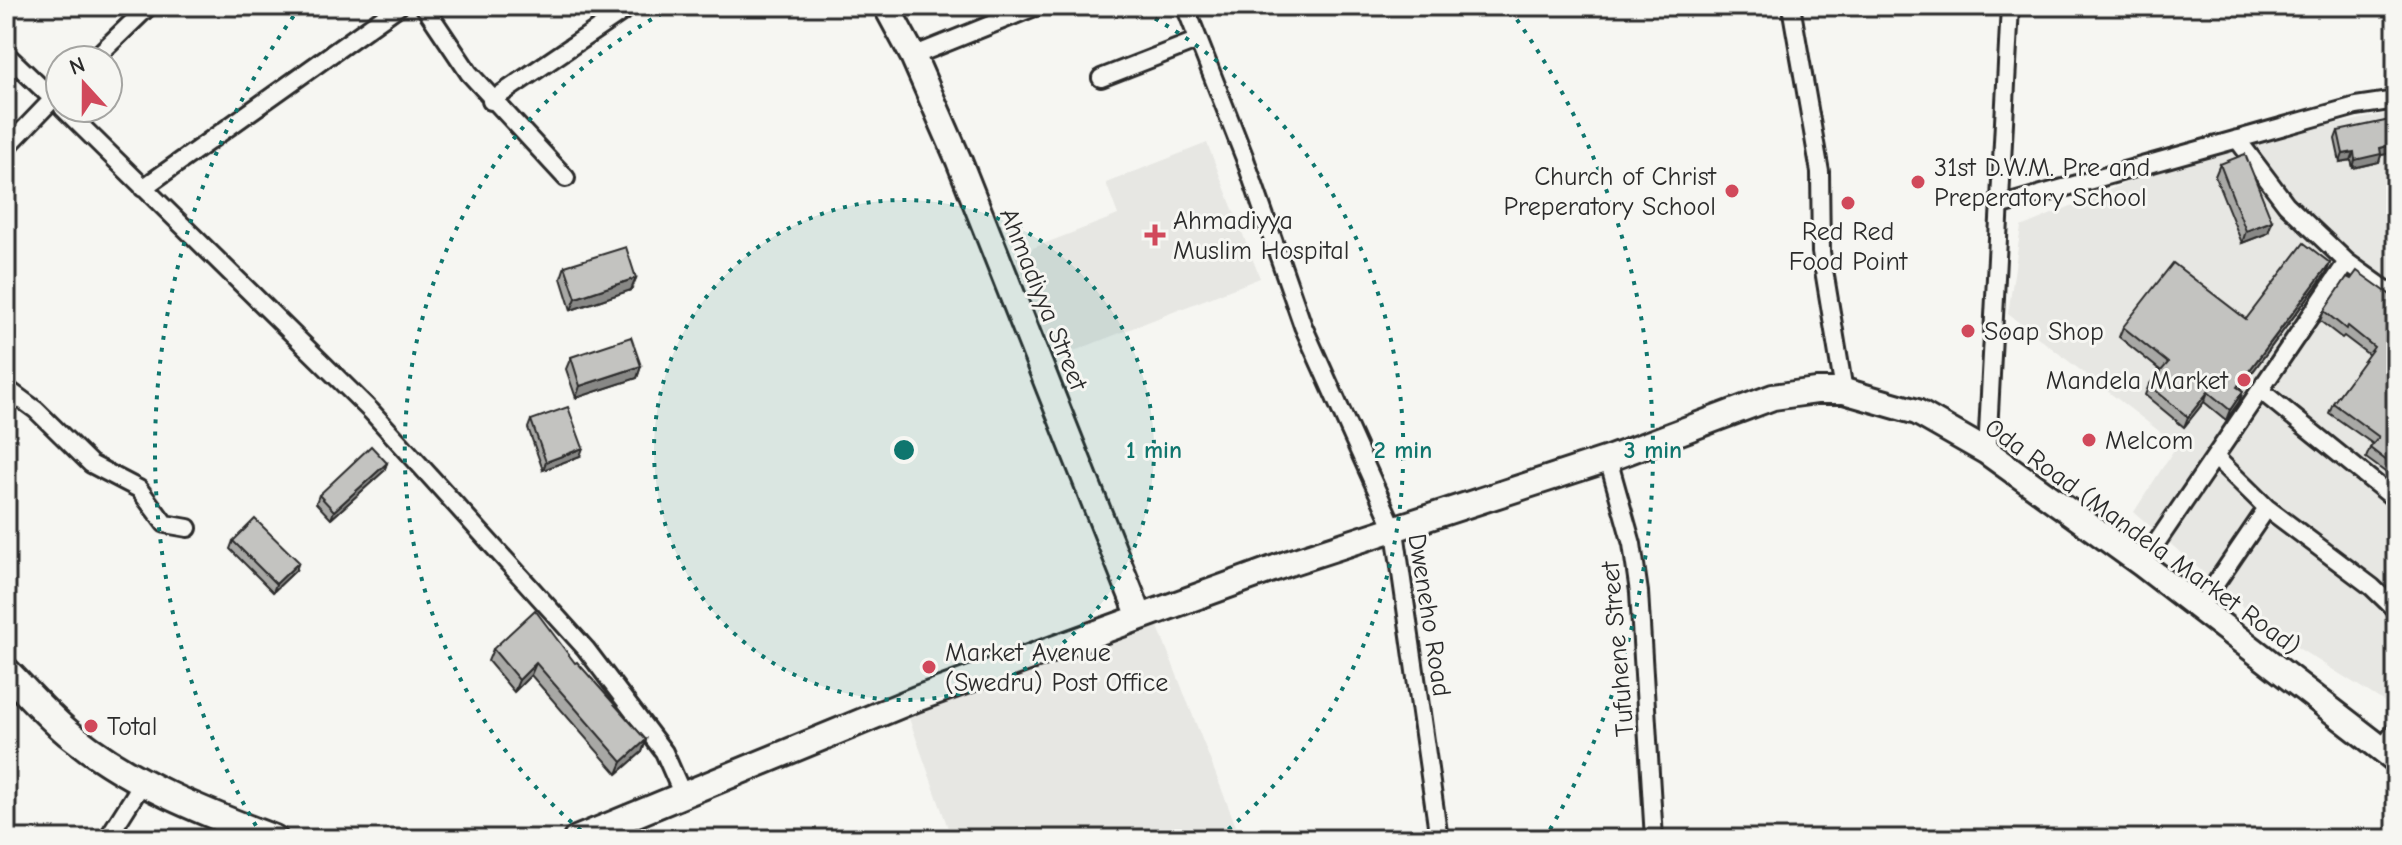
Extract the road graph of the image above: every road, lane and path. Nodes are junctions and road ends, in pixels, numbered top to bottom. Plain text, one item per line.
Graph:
1 (149, 6) edge
2 (399, 6) edge
3 (424, 6) edge
4 (631, 6) edge
5 (886, 6) edge
6 (1037, 6) edge
7 (1185, 6) edge
8 (1791, 6) edge
9 (2010, 6) edge
10 (1196, 41) junction
11 (110, 44) edge
12 (6, 54) edge
13 (913, 56) junction
14 (1101, 78) dead end
15 (44, 88) edge
16 (2396, 100) edge
17 (491, 101) junction
18 (44, 114) edge
19 (81, 124) edge
20 (2237, 139) junction
21 (6, 148) edge
22 (566, 178) dead end
23 (143, 188) junction
24 (1999, 206) junction
25 (2347, 262) junction
26 (2396, 297) edge
27 (6, 388) edge
28 (2260, 390) junction
29 (1844, 391) junction
30 (1987, 452) junction
31 (2215, 457) junction
32 (1608, 459) junction
33 (2396, 500) edge
34 (2267, 508) junction
35 (188, 528) dead end
36 (1395, 531) junction
37 (2142, 564) junction
38 (2199, 608) junction
39 (2396, 610) edge
40 (1140, 617) junction
41 (6, 671) edge
42 (2391, 746) edge
43 (143, 782) junction
44 (682, 793) junction
45 (107, 839) edge
46 (274, 839) edge
47 (576, 839) edge
48 (1439, 839) edge
49 (1654, 839) edge

1 - 11 street
2 - 23 street
3 - 17 street
4 - 17 street
5 - 13 street, Ahmadiyya Street
6 - 13 street
7 - 10 street, Dweneho Road
8 - 29 street
9 - 24 street
10 - 14 street
10 - 36 street, Dweneho Road
12 - 15 street
13 - 40 street, Ahmadiyya Street
16 - 20 street
17 - 22 street
18 - 21 street
19 - 23 street
20 - 24 street
20 - 25 street
23 - 44 street
24 - 30 street
25 - 26 street
25 - 28 street
27 - 35 street
28 - 31 street
28 - 33 street
29 - 30 street, Oda Road (Mandela Market Road)
29 - 32 street, Oda Road (Mandela Market Road)
30 - 37 street, Oda Road (Mandela Market Road)
31 - 34 street
31 - 37 street
32 - 36 street, Oda Road (Mandela Market Road)
32 - 49 street, Tufuhene Street
34 - 38 street
34 - 39 street
36 - 40 street, Oda Road (Mandela Market Road)
36 - 48 street, Dweneho Road
37 - 38 street, Oda Road (Mandela Market Road)
38 - 42 street, Oda Road (Mandela Market Road)
40 - 44 street, Oda Road (Mandela Market Road)
41 - 43 main road
43 - 45 street
43 - 46 main road
44 - 47 street, Oda Road (Mandela Market Road)

